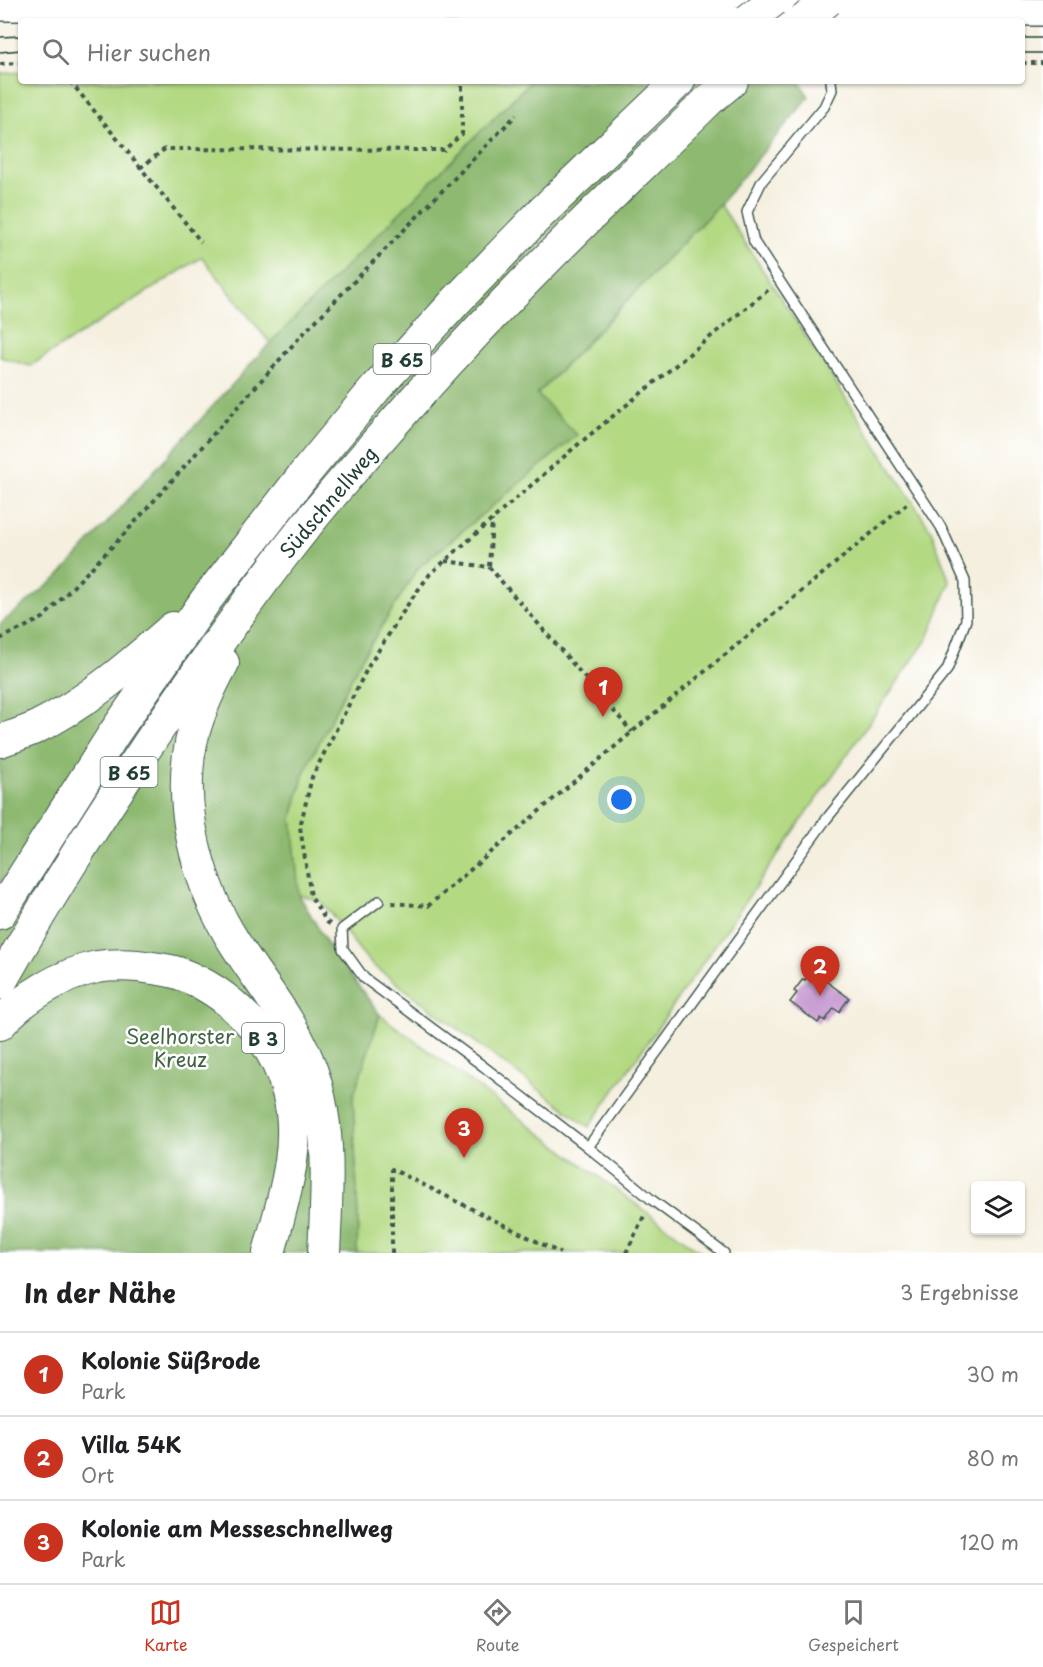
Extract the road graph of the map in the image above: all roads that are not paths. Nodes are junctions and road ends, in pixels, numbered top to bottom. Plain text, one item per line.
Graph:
1 (774, 0) edge
2 (828, 0) edge
3 (0, 7) edge
4 (1043, 12) edge
5 (751, 18) edge
6 (806, 18) edge
7 (675, 84) edge
8 (831, 84) edge
9 (721, 91) edge
10 (272, 570) junction
11 (206, 600) junction
12 (0, 741) edge
13 (379, 902) road end
14 (0, 913) edge
15 (0, 983) edge
16 (0, 1024) edge
17 (588, 1147) junction
18 (292, 1149) junction
19 (325, 1239) edge
20 (269, 1253) edge
21 (724, 1253) edge

1 - 5 highway, bridge
2 - 6 highway, bridge
3 - 4 main road
7 - 11 highway, Südschnellweg / B 65
8 - 17 lane
9 - 10 highway, Südschnellweg / B 65
10 - 15 highway, Südschnellweg / B 65
10 - 19 highway
11 - 12 highway
11 - 14 highway, Südschnellweg / B 65
13 - 17 lane
16 - 18 highway, B 3
17 - 21 lane
18 - 19 highway
18 - 20 highway, B 3

